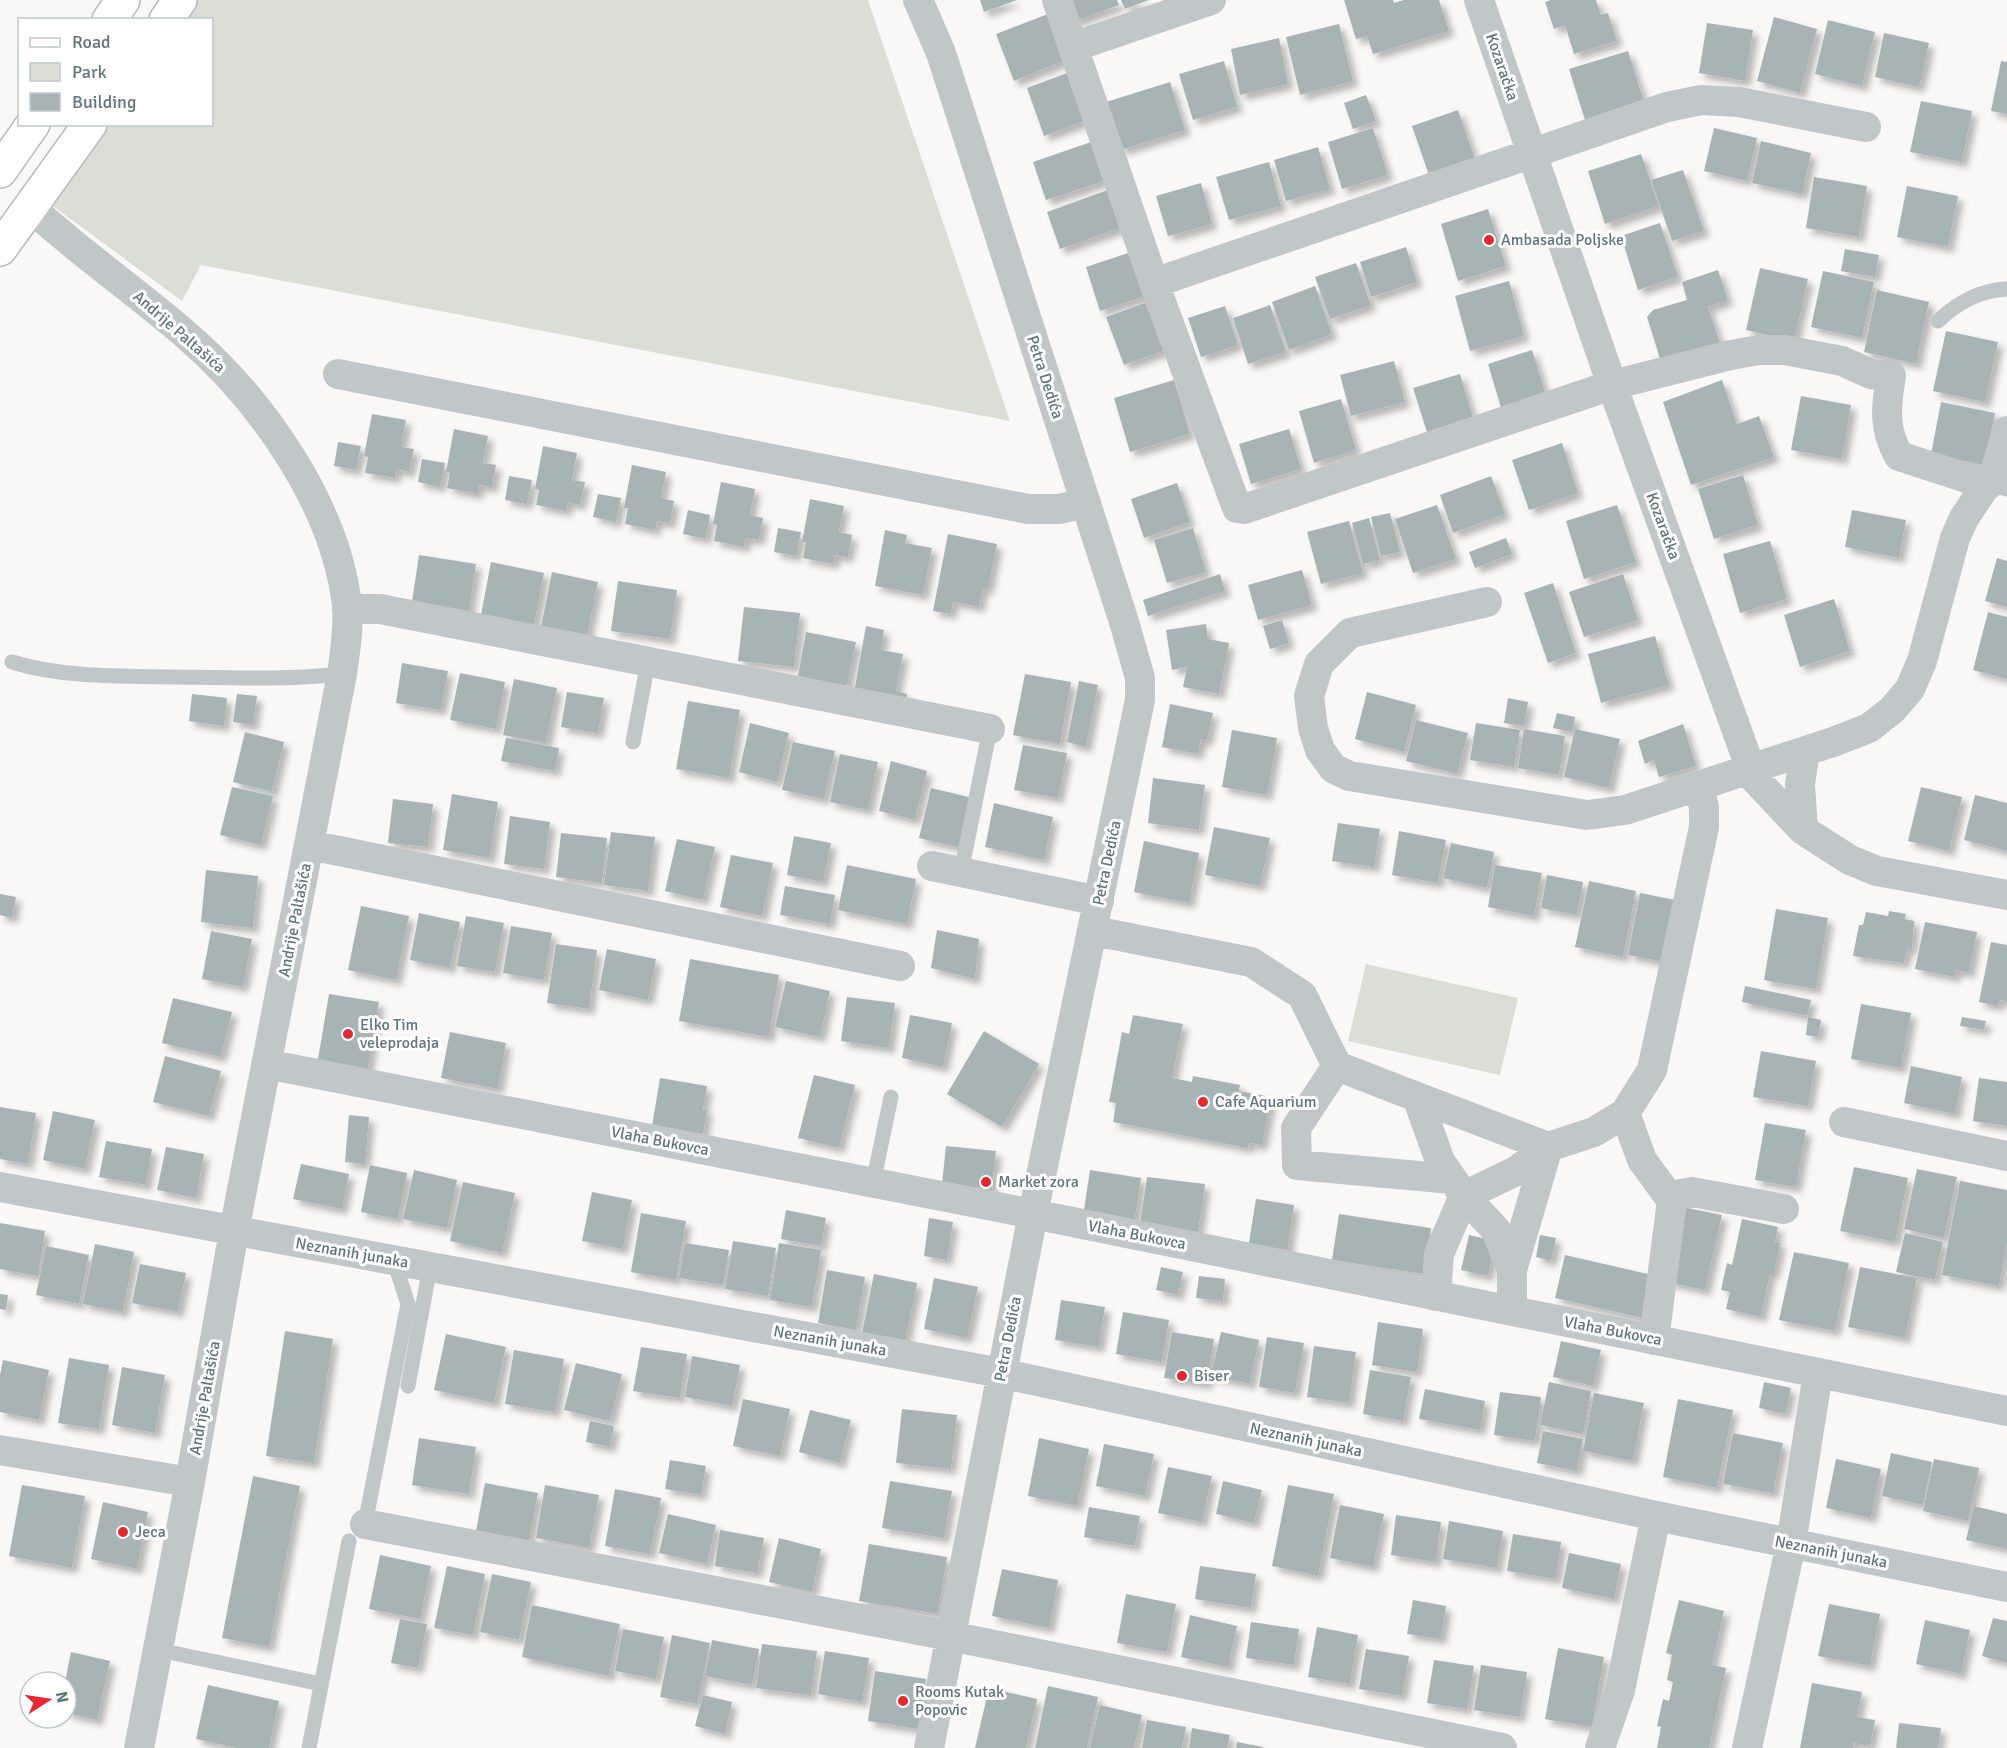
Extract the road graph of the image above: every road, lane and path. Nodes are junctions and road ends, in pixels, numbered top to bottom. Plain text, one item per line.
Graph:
1 (123, 0) edge
2 (180, 0) edge
3 (918, 0) edge
4 (1057, 0) edge
5 (1211, 0) edge
6 (1479, 0) edge
7 (110, 18) edge
8 (167, 18) edge
9 (1073, 46) junction
10 (32, 126) edge
11 (89, 126) edge
12 (1866, 127) dead end
13 (1531, 152) junction
14 (0, 171) edge
15 (30, 207) junction
16 (0, 249) edge
17 (1154, 283) junction
18 (2007, 289) edge
19 (1938, 321) dead end
20 (338, 374) dead end
21 (1612, 385) junction
22 (2007, 431) edge
23 (1998, 487) edge
24 (1086, 503) junction
25 (1487, 602) dead end
26 (347, 609) junction
27 (12, 662) dead end
28 (648, 662) junction
29 (342, 674) junction
30 (990, 729) joint
31 (633, 742) dead end
32 (1805, 751) junction
33 (1749, 769) junction
34 (1698, 786) junction
35 (1803, 830) junction
36 (310, 845) junction
37 (932, 866) dead end
38 (961, 872) junction
39 (2007, 896) edge
40 (1099, 902) junction
41 (1094, 931) junction
42 (900, 966) dead end
43 (266, 1064) junction
44 (1338, 1066) junction
45 (891, 1097) dead end
46 (1417, 1097) junction
47 (1625, 1113) junction
48 (1844, 1122) dead end
49 (1548, 1147) junction
50 (2007, 1156) edge
51 (873, 1183) junction
52 (0, 1187) edge
53 (1458, 1187) junction
54 (1672, 1201) junction
55 (1784, 1209) dead end
56 (1033, 1214) junction
57 (234, 1231) junction
58 (394, 1261) junction
59 (430, 1268) junction
60 (1512, 1270) junction
61 (1436, 1296) junction
62 (1512, 1311) junction
63 (1654, 1340) junction
64 (1001, 1373) junction
65 (1818, 1373) junction
66 (408, 1386) dead end
67 (2007, 1411) edge
68 (0, 1450) edge
69 (190, 1482) junction
70 (1656, 1516) junction
71 (357, 1532) junction
72 (1791, 1544) junction
73 (2007, 1587) edge
74 (950, 1636) junction
75 (159, 1650) junction
76 (321, 1684) junction
77 (139, 1748) edge
78 (309, 1748) edge
79 (929, 1748) edge
80 (1503, 1748) edge
81 (1600, 1748) edge
82 (1747, 1748) edge

1 - 7 main road
2 - 8 main road
3 - 24 street, Petra Dedića
4 - 9 street
5 - 9 street
6 - 13 street, Kozaračka
9 - 17 street
10 - 14 main road
11 - 15 main road
12 - 13 street
13 - 17 street
13 - 21 street, Kozaračka
15 - 16 main road
15 - 26 street, Andrije Paltašića
17 - 21 street
18 - 19 lane
20 - 24 street
21 - 23 street
21 - 33 street, Kozaračka
22 - 23 street
23 - 32 street
24 - 40 street, Petra Dedića
25 - 34 street
26 - 28 street
26 - 29 street, Andrije Paltašića
27 - 29 lane
28 - 30 street
28 - 31 lane
29 - 36 street, Andrije Paltašića
30 - 38 lane
32 - 33 street
32 - 35 street
33 - 34 street
33 - 35 street, Kozaračka
34 - 47 street
35 - 39 street, Kozaračka
36 - 42 street
36 - 43 street, Andrije Paltašića
37 - 38 street
38 - 40 street
40 - 41 street, Petra Dedića
41 - 44 street
41 - 56 street, Petra Dedića
43 - 51 street, Vlaha Bukovca
43 - 57 street, Andrije Paltašića
44 - 46 street
44 - 53 street
45 - 51 lane
46 - 49 street
46 - 53 street
47 - 49 street
47 - 54 street
48 - 50 street
49 - 53 street
49 - 60 street
51 - 56 street, Vlaha Bukovca
52 - 57 street, Neznanih junaka
53 - 60 street
53 - 61 street
54 - 55 street
54 - 63 street
56 - 61 street, Vlaha Bukovca
56 - 64 street, Petra Dedića
57 - 58 street, Neznanih junaka
57 - 69 street, Andrije Paltašića
58 - 59 street, Neznanih junaka
58 - 71 lane
59 - 64 street, Neznanih junaka
59 - 66 lane
60 - 62 street
61 - 62 street, Vlaha Bukovca
62 - 63 street, Vlaha Bukovca
63 - 65 street, Vlaha Bukovca
64 - 70 street, Neznanih junaka
64 - 74 street, Petra Dedića
65 - 67 street, Vlaha Bukovca
65 - 72 street
68 - 69 street
69 - 75 street, Andrije Paltašića
70 - 72 street, Neznanih junaka
70 - 81 street
71 - 74 street
71 - 76 lane
72 - 73 street, Neznanih junaka
72 - 82 street
74 - 79 street, Petra Dedića
74 - 80 street
75 - 76 lane
75 - 77 street, Andrije Paltašića
76 - 78 lane

